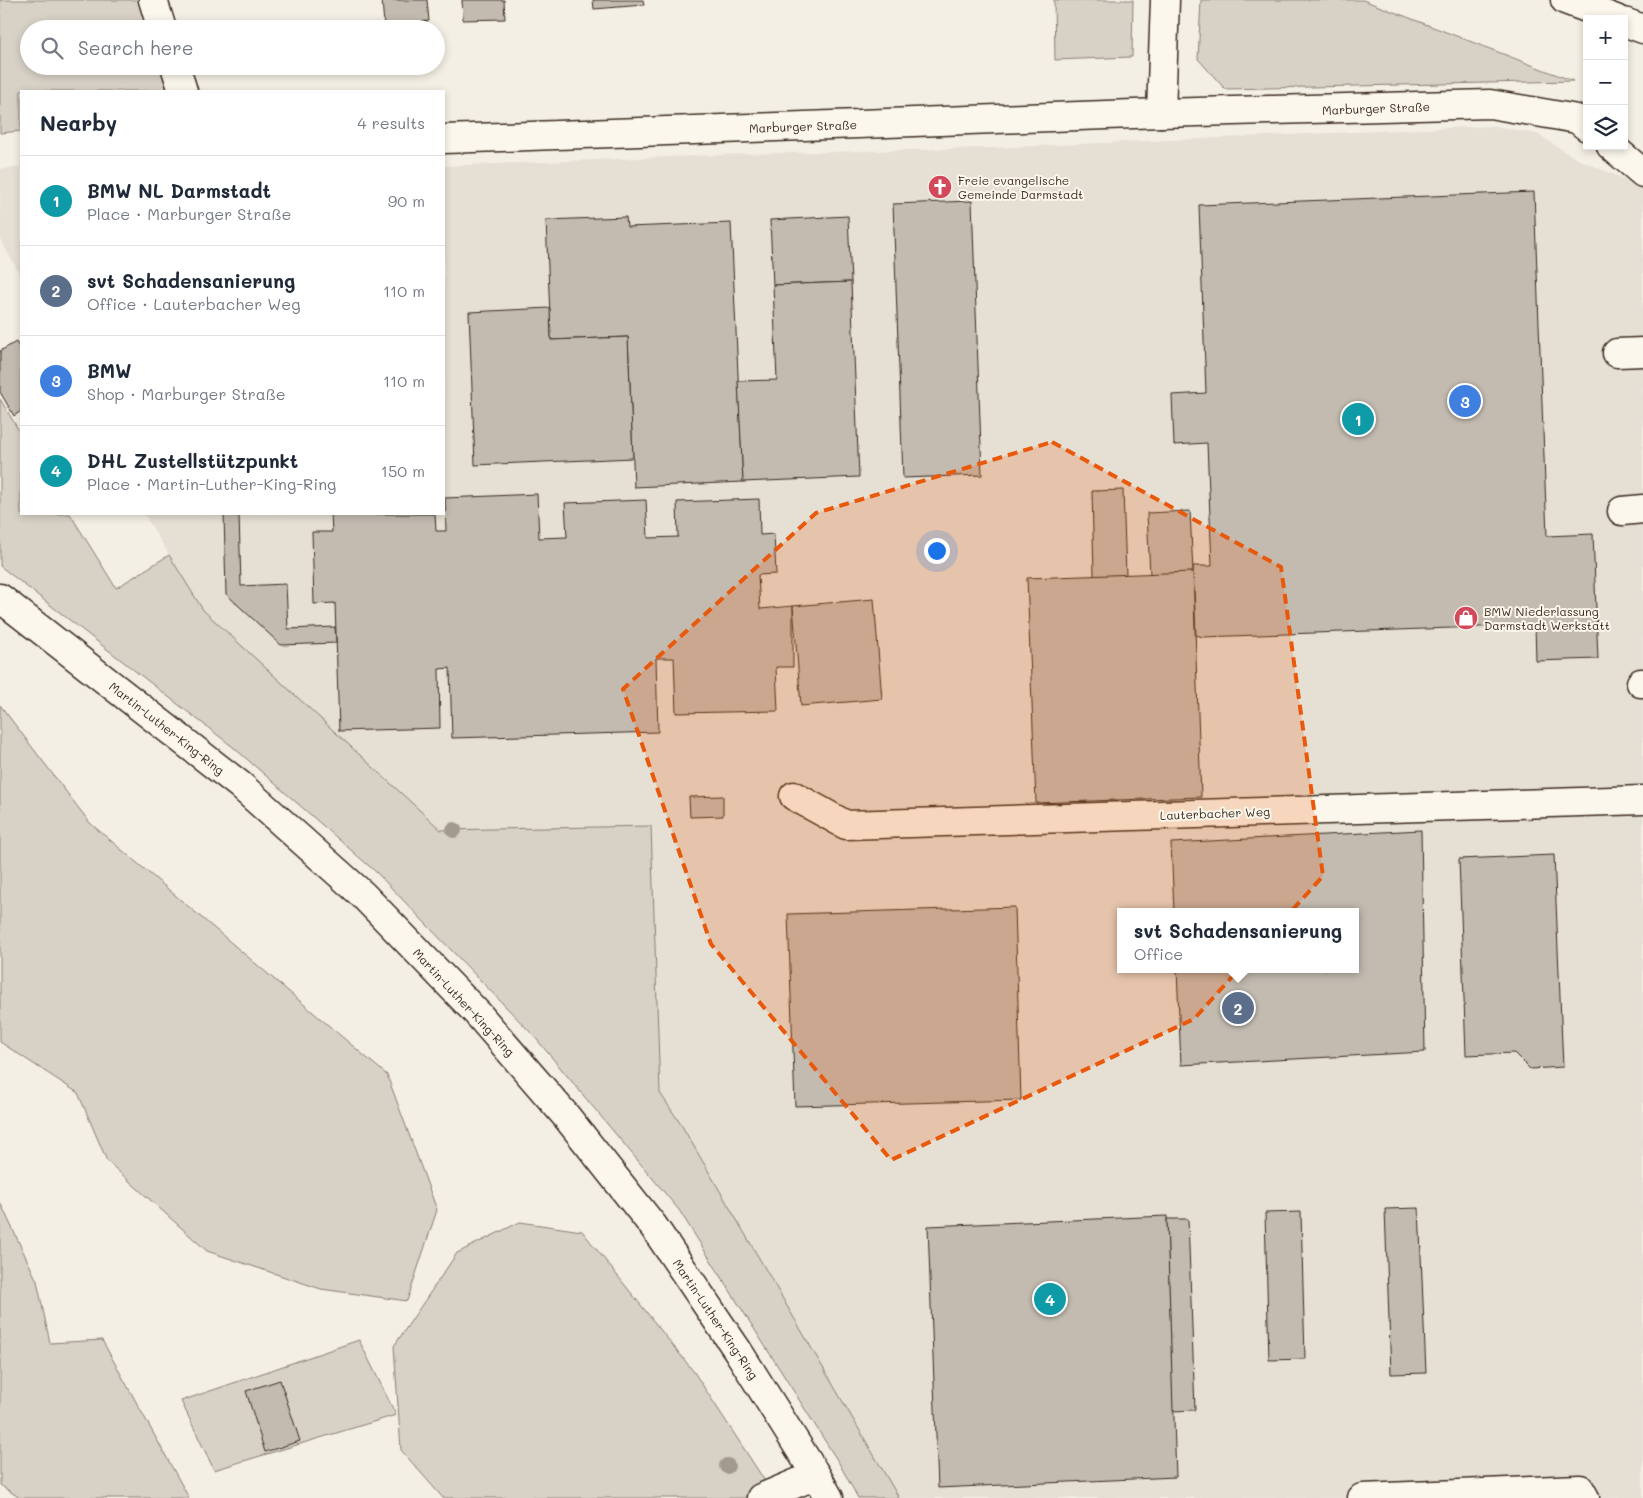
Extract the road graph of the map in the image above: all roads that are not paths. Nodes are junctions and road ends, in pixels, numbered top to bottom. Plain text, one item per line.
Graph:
1 (153, 0) edge
2 (1165, 0) edge
3 (1565, 0) edge
4 (1605, 15) edge
5 (159, 20) edge
6 (1628, 23) edge
7 (1643, 29) edge
8 (178, 75) edge
9 (183, 90) edge
10 (1161, 113) junction
11 (1583, 124) edge
12 (445, 139) edge
13 (1616, 150) edge
14 (1643, 173) edge
15 (0, 598) edge
16 (794, 796) dead end
17 (1643, 800) edge
18 (822, 1487) edge
19 (761, 1498) edge
20 (1362, 1498) edge
21 (1585, 1498) edge

1 - 5 street
2 - 10 street
3 - 4 street
6 - 7 street
8 - 9 street
10 - 11 street, Marburger Straße
10 - 12 street, Marburger Straße
13 - 14 street
15 - 18 street, Martin-Luther-King-Ring
16 - 17 street, Lauterbacher Weg
18 - 19 street
20 - 21 street

